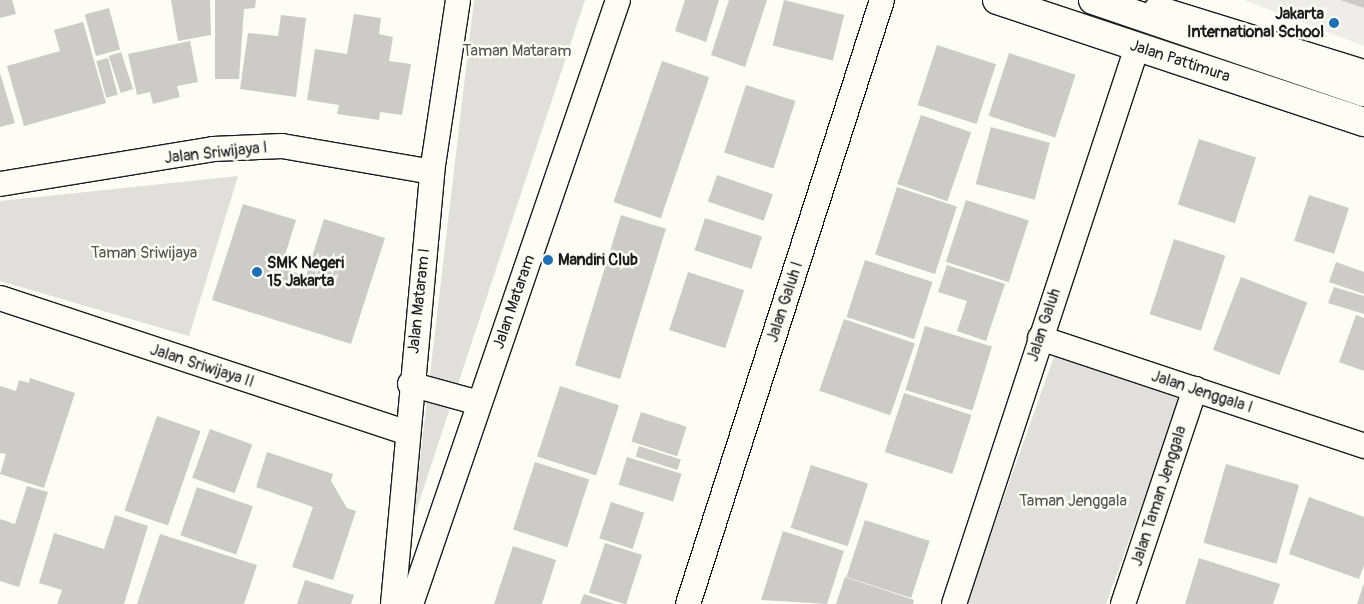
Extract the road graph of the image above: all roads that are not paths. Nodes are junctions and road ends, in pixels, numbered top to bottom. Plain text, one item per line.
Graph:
1 (458, 0) edge
2 (618, 0) edge
3 (882, 0) edge
4 (996, 0) edge
5 (1093, 0) edge
6 (1129, 0) edge
7 (1137, 47) junction
8 (1364, 72) edge
9 (1364, 92) edge
10 (1364, 122) edge
11 (432, 172) junction
12 (0, 184) edge
13 (0, 298) edge
14 (1040, 338) junction
15 (410, 384) junction
16 (1195, 389) junction
17 (479, 403) junction
18 (405, 432) junction
19 (1364, 446) edge
20 (392, 604) edge
21 (411, 604) edge
22 (688, 604) edge
23 (954, 604) edge
24 (1124, 604) edge

1 - 11 street, Jalan Mataram I
2 - 17 street, Jalan Mataram
3 - 22 street, Jalan Galuh I
4 - 7 main road, Jalan Pattimura
5 - 9 main road, Jalan Pattimura
6 - 8 street
7 - 10 main road, Jalan Pattimura
7 - 14 street, Jalan Galuh
11 - 12 street, Jalan Sriwijaya I
11 - 15 street, Jalan Mataram I
13 - 18 street, Jalan Sriwijaya II
14 - 16 street, Jalan Jenggala I
14 - 23 street, Jalan Galuh
15 - 17 street
15 - 18 street, Jalan Mataram I
16 - 19 street, Jalan Jenggala I
16 - 24 street, Jalan Taman Jenggala
17 - 21 street, Jalan Mataram
18 - 20 street, Jalan Mataram I

